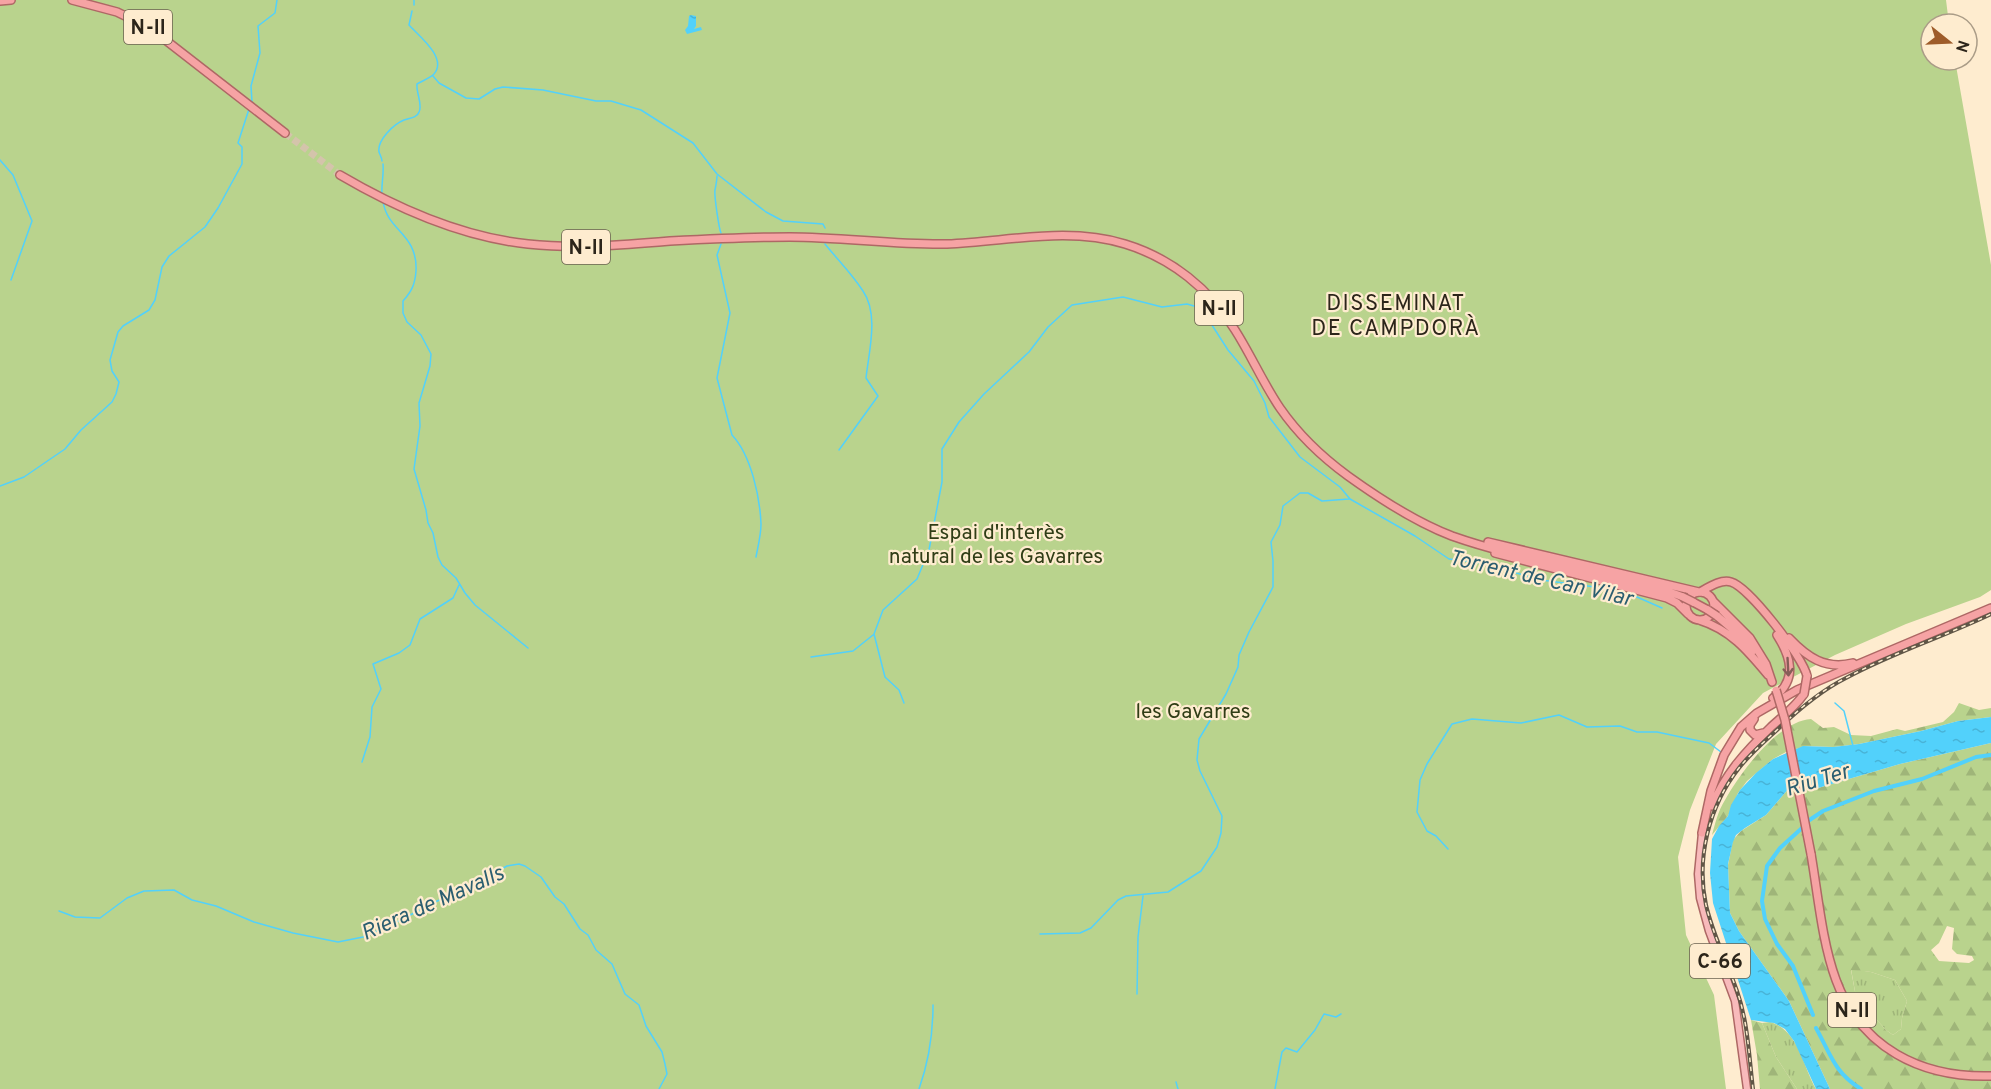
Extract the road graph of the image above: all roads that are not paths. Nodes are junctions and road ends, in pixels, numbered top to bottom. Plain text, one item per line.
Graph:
1 (11, 0) edge
2 (72, 0) edge
3 (0, 1) edge
4 (285, 133) tunnel mouth
5 (340, 175) tunnel mouth
6 (1430, 526) junction
7 (1471, 542) junction
8 (1721, 582) junction
9 (1699, 592) junction
10 (1713, 601) junction
11 (1760, 608) junction
12 (1991, 608) edge
13 (1688, 614) junction
14 (1768, 617) junction
15 (1699, 620) junction
16 (1883, 654) junction
17 (1771, 679) junction
18 (1782, 697) junction
19 (1749, 719) junction
20 (1770, 728) junction
21 (1702, 834) junction
22 (1991, 1076) edge
23 (1747, 1089) edge

1 - 3 highway
2 - 4 highway, N-II
5 - 6 highway, N-II
6 - 7 highway, N-II
6 - 9 highway
7 - 13 highway
7 - 17 highway, N-II, bridge
8 - 9 highway
8 - 10 highway
8 - 11 highway
9 - 10 highway
9 - 13 highway
10 - 15 highway
10 - 17 highway
11 - 14 highway
11 -> 19 highway
12 - 16 highway, C-66
13 - 15 highway
14 - 16 highway
14 - 20 highway, bridge
15 - 17 highway
16 - 18 highway, C-66
17 - 22 highway, N-II, bridge
18 - 19 highway, C-66
18 - 20 highway
19 - 21 highway, C-66
20 - 21 highway
21 - 23 main road, C-66

